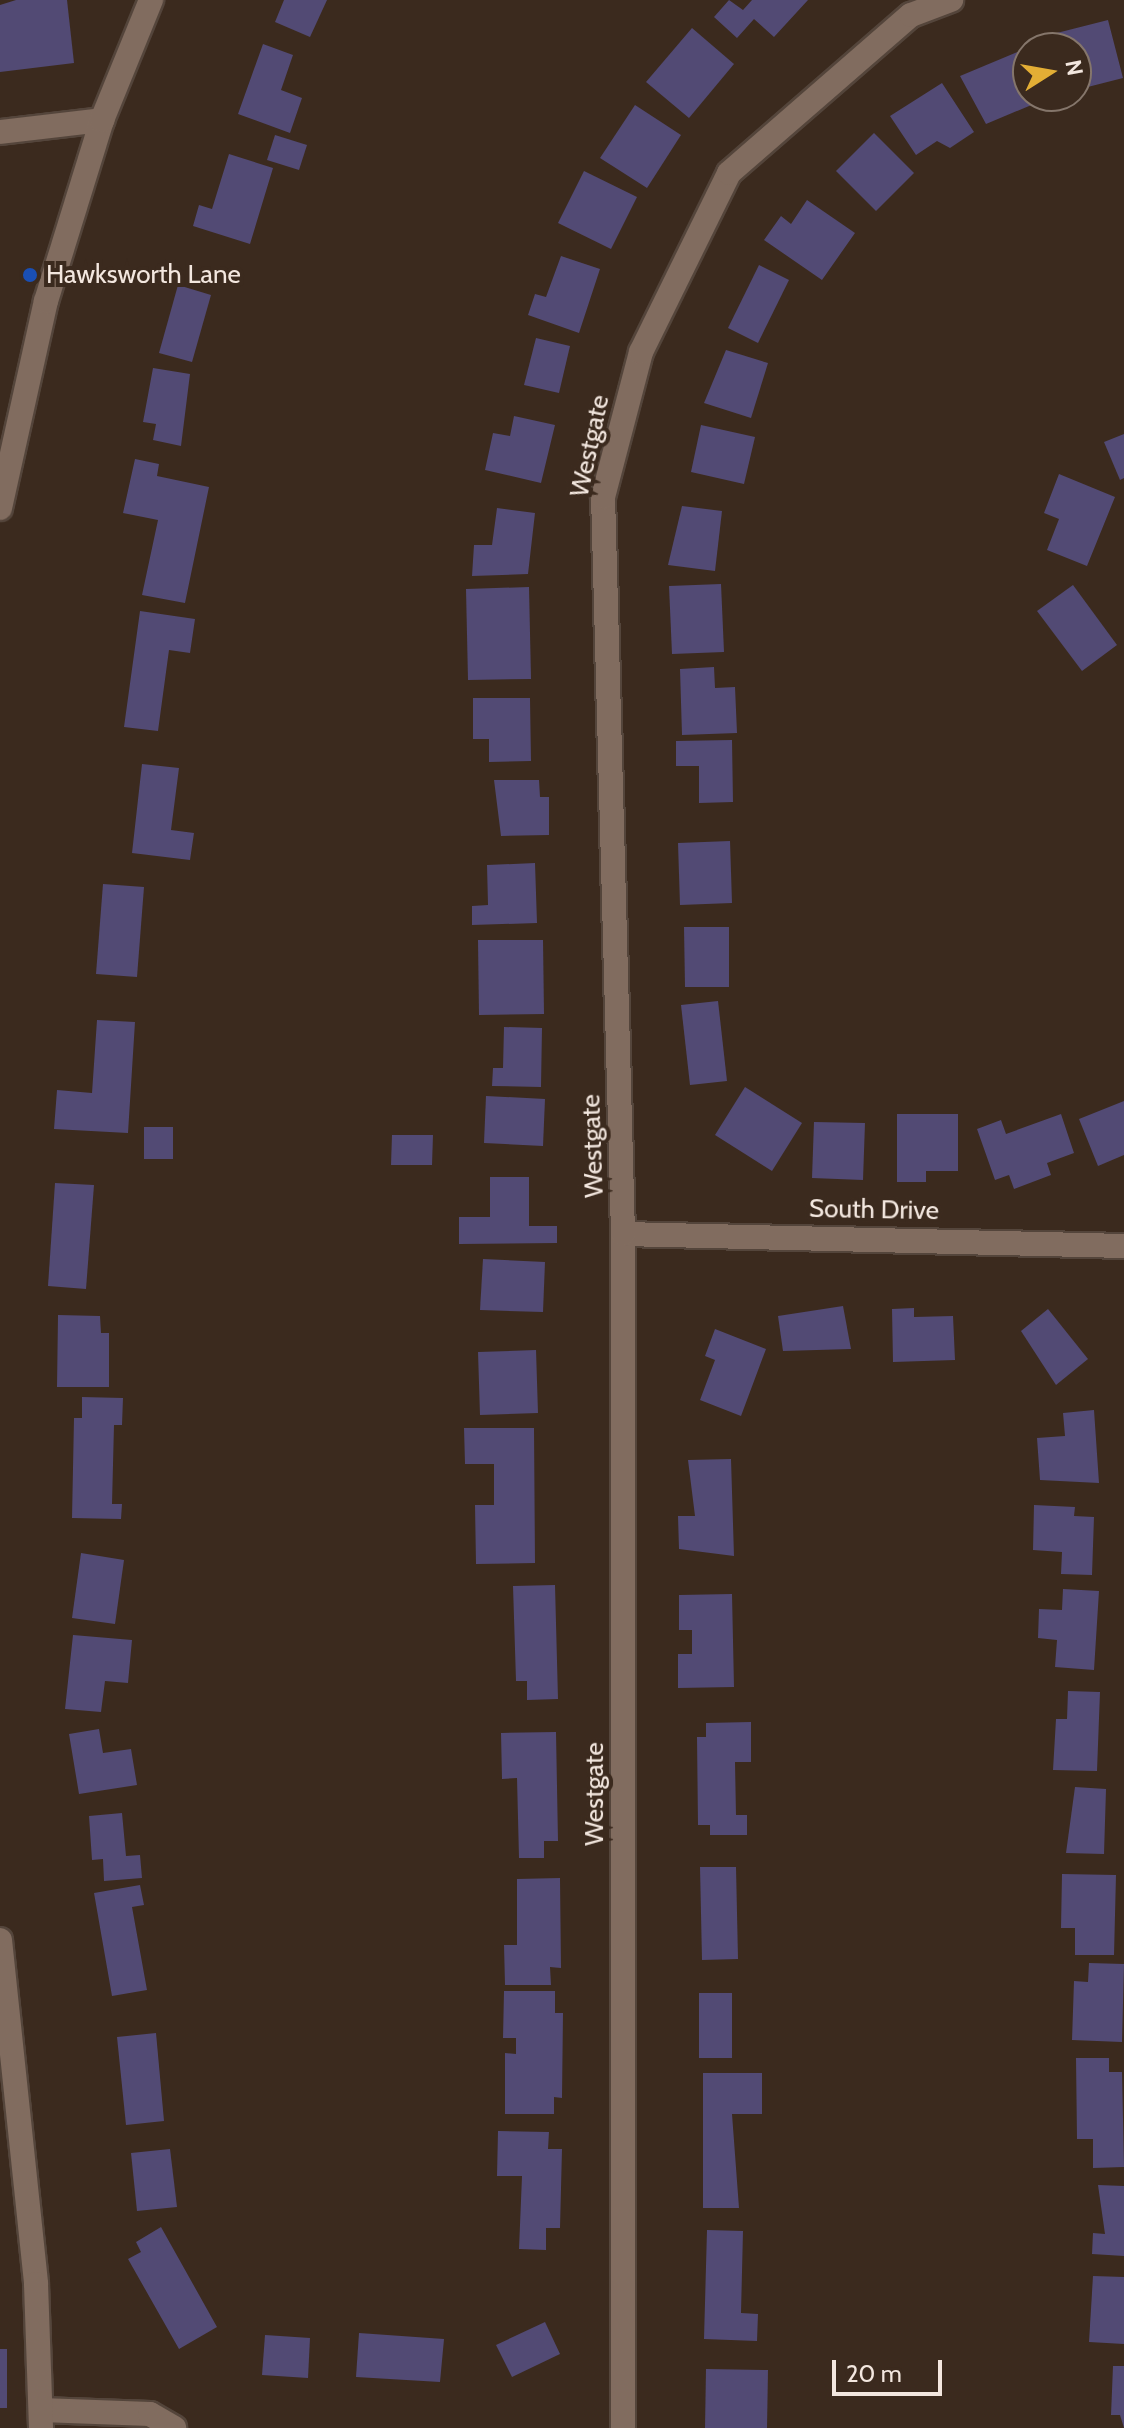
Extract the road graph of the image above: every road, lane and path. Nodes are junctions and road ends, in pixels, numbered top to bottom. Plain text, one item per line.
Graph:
1 (151, 0) edge
2 (951, 0) edge
3 (102, 120) junction
4 (0, 132) edge
5 (0, 508) edge
6 (623, 1234) junction
7 (1124, 1246) edge
8 (0, 1940) edge
9 (41, 2419) edge
10 (174, 2428) edge
11 (623, 2428) edge

1 - 3 street
2 - 6 street, Westgate
3 - 4 street
3 - 5 street
6 - 7 street, South Drive
6 - 11 street, Westgate
8 - 9 street
9 - 10 street

